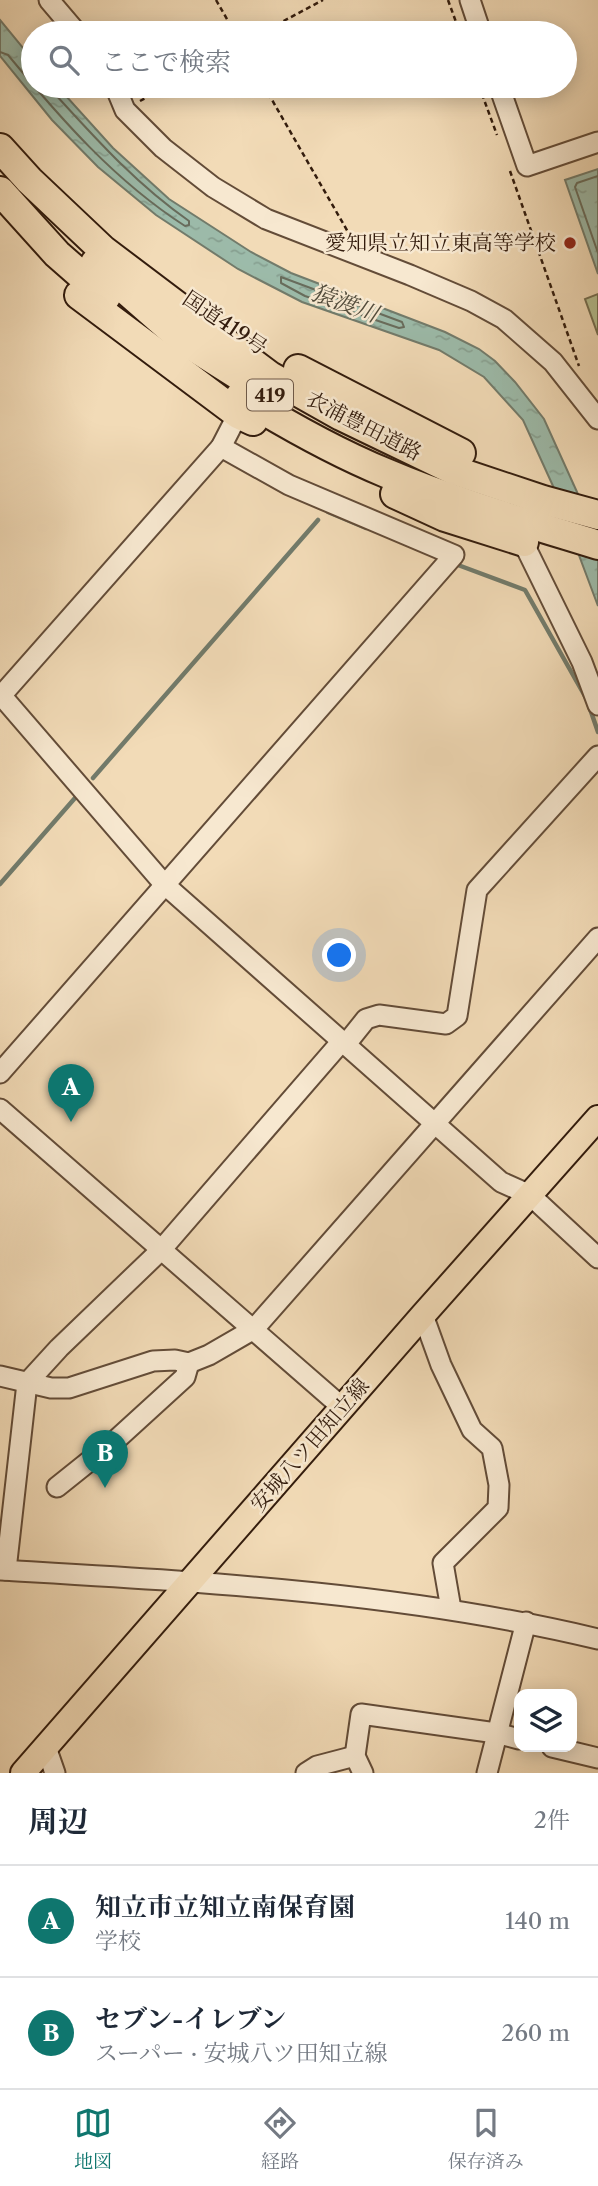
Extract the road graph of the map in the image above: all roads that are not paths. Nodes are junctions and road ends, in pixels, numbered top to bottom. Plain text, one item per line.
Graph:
1 (49, 0) edge
2 (470, 0) edge
3 (67, 21) edge
4 (477, 21) edge
5 (120, 98) edge
6 (503, 98) edge
7 (598, 142) edge
8 (0, 145) edge
9 (0, 166) edge
10 (0, 191) edge
11 (0, 212) edge
12 (238, 414) junction
13 (598, 419) edge
14 (221, 447) junction
15 (598, 503) edge
16 (598, 515) edge
17 (598, 528) edge
18 (533, 544) junction
19 (598, 545) edge
20 (598, 561) edge
21 (1, 695) edge
22 (598, 705) edge
23 (598, 756) edge
24 (164, 884) junction
25 (598, 937) edge
26 (344, 1042) junction
27 (0, 1073) edge
28 (0, 1109) edge
29 (598, 1118) edge
30 (434, 1122) junction
31 (530, 1195) junction
32 (161, 1250) junction
33 (598, 1258) edge
34 (423, 1315) junction
35 (254, 1329) junction
36 (189, 1363) junction
37 (0, 1376) edge
38 (27, 1383) junction
39 (343, 1408) junction
40 (57, 1487) dead end
41 (3, 1570) edge
42 (192, 1582) junction
43 (451, 1609) junction
44 (526, 1622) junction
45 (598, 1639) edge
46 (496, 1733) junction
47 (514, 1738) edge
48 (46, 1747) junction
49 (573, 1752) edge
50 (598, 1758) edge
51 (359, 1764) edge
52 (23, 1773) edge
53 (55, 1773) edge
54 (306, 1773) edge
55 (487, 1773) edge

1 - 3 street
2 - 4 street
5 - 13 street
6 - 7 street
8 - 15 highway, 国道419号 / 419
8 - 16 highway, 衣浦豊田道路 / 419
9 - 17 highway, 衣浦豊田道路 / 419
10 - 19 highway, 衣浦豊田道路 / 419
11 - 12 highway, 419
12 - 14 street
12 - 18 highway, 419
14 - 21 street
14 - 24 street
18 - 20 highway, 419
18 - 22 street
21 - 24 street
23 - 26 street
24 - 26 street
24 - 27 street
25 - 30 street
26 - 30 street
26 - 32 street
28 - 32 street
29 - 31 main road, 安城八ツ田知立線
30 - 31 street
30 - 35 street
31 - 33 street
31 - 34 main road, 安城八ツ田知立線
32 - 35 street
32 - 38 street
34 - 39 main road, 安城八ツ田知立線
34 - 43 street
35 - 36 street
35 - 39 street
36 - 38 street
36 - 40 street
37 - 38 street
38 - 41 street
39 - 42 main road, 安城八ツ田知立線
41 - 42 street
42 - 43 street
42 - 48 main road, 安城八ツ田知立線
43 - 44 street
44 - 45 street
44 - 46 street
46 - 47 street
46 - 51 street
46 - 55 street
48 - 52 main road, 安城八ツ田知立線
48 - 53 street
49 - 50 street
51 - 54 street

